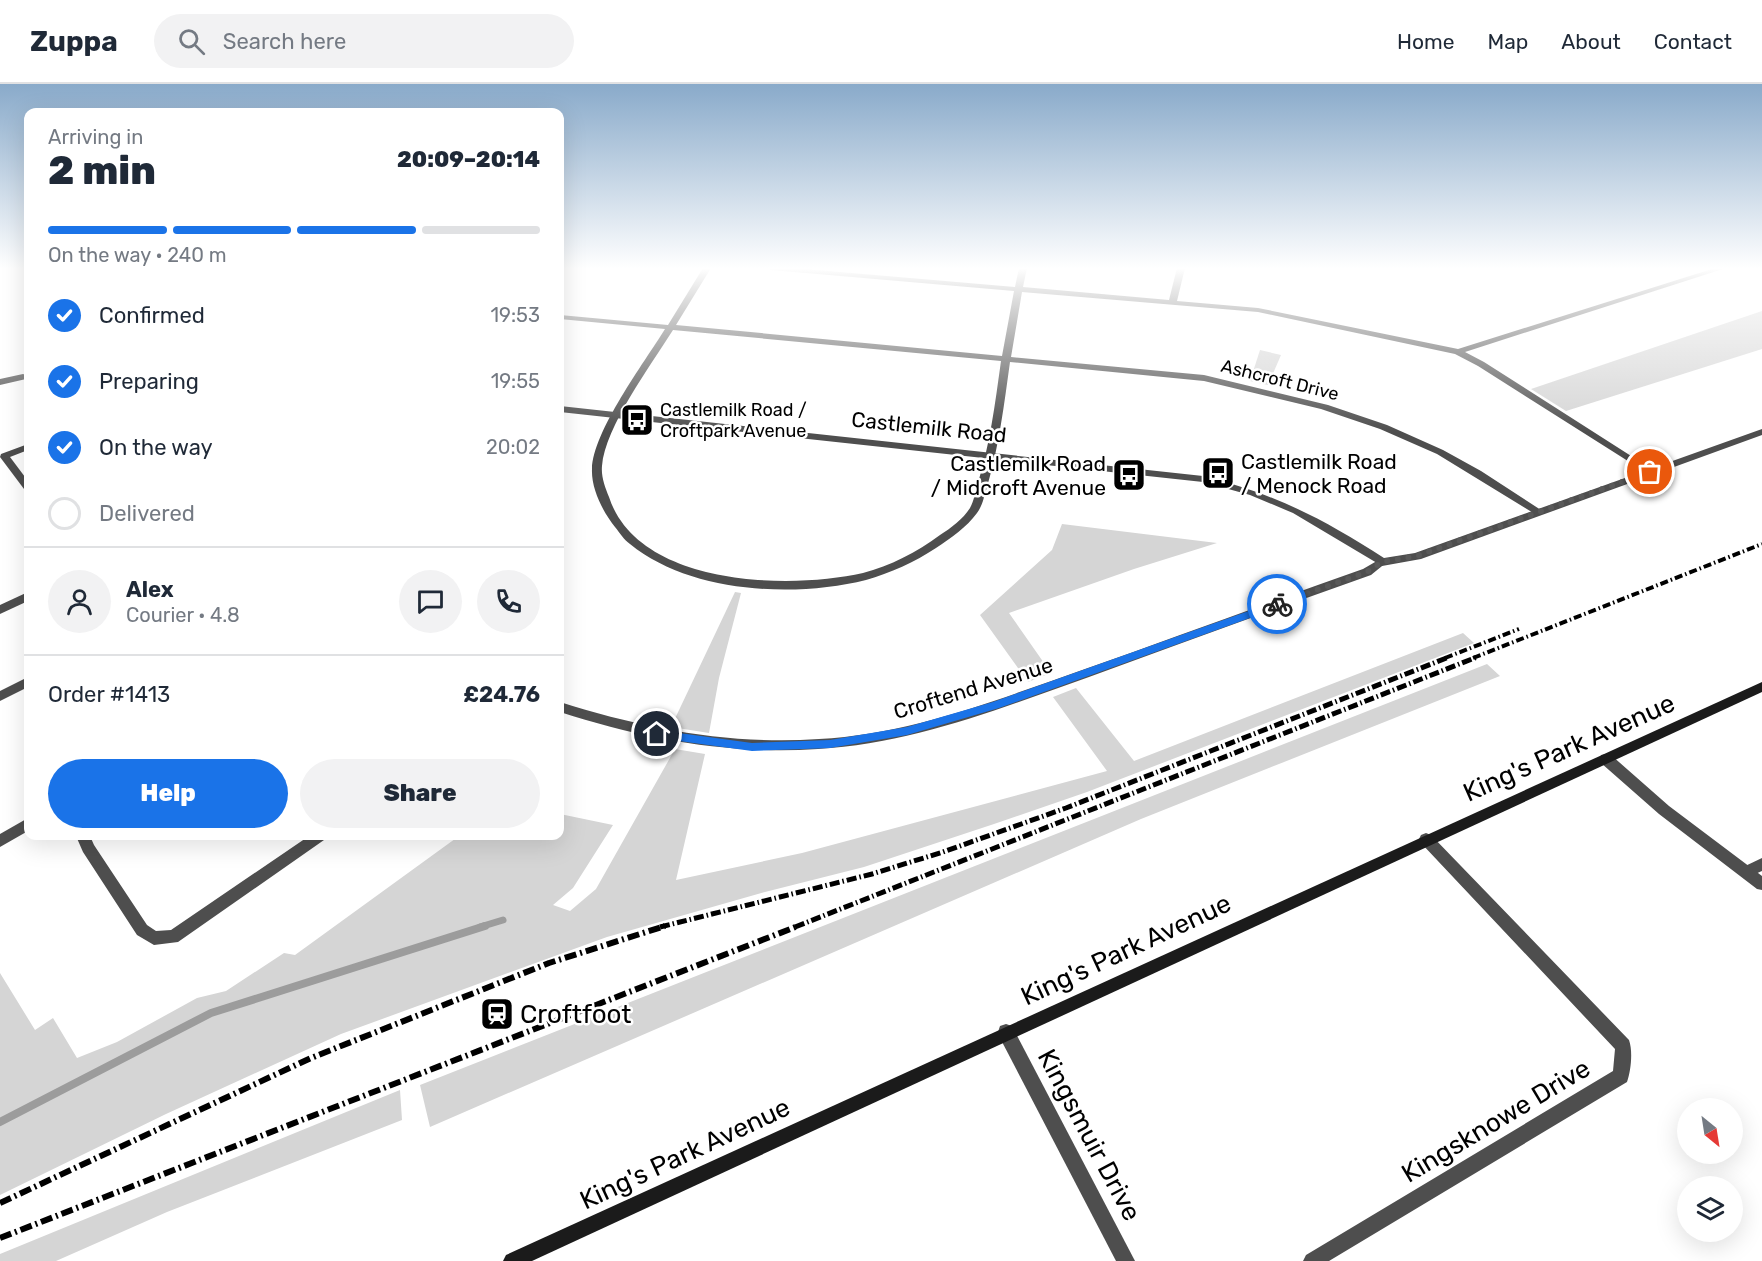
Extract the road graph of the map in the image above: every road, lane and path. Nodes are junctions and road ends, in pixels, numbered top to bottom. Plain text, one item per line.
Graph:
1 (626, 323) edge
2 (673, 323) edge
3 (1012, 323) edge
4 (1320, 323) edge
5 (1549, 323) edge
6 (671, 327) junction
7 (1458, 352) junction
8 (1006, 359) junction
9 (23, 377) dead end
10 (0, 382) edge
11 (564, 409) edge
12 (616, 415) junction
13 (1762, 432) edge
14 (24, 448) edge
15 (993, 455) junction
16 (1650, 472) junction
17 (24, 482) edge
18 (1539, 512) junction
19 (1382, 562) junction
20 (24, 598) edge
21 (0, 610) edge
22 (24, 684) edge
23 (1762, 687) edge
24 (0, 696) edge
25 (564, 708) edge
26 (1606, 759) junction
27 (24, 826) edge
28 (1426, 839) junction
29 (86, 840) edge
30 (313, 840) edge
31 (0, 841) edge
32 (1762, 864) edge
33 (1746, 872) junction
34 (1762, 884) edge
35 (1006, 1032) junction
36 (512, 1261) edge
37 (1126, 1261) edge
38 (1312, 1261) edge

1 - 6 street, Ashcroft Drive
2 - 6 street
3 - 8 street
4 - 7 street
5 - 7 street
6 - 8 street, Ashcroft Drive
6 - 12 street
7 - 16 street
8 - 15 street
8 - 18 street, Ashcroft Drive
9 - 10 street
11 - 12 street, Castlemilk Road
12 - 15 street, Castlemilk Road
12 - 15 street
13 - 16 street, Croftend Avenue
14 - 17 street
15 - 19 street, Castlemilk Road
16 - 18 street, Croftend Avenue
18 - 19 street, Croftend Avenue
19 - 25 street, Croftend Avenue
20 - 21 street
22 - 24 street
23 - 26 main road, King's Park Avenue
26 - 28 main road, King's Park Avenue
26 - 33 street
27 - 31 street
28 - 35 main road, King's Park Avenue
28 - 38 street, Kingsknowe Drive
29 - 30 street
32 - 33 street
33 - 34 street
35 - 36 main road, King's Park Avenue
35 - 37 street, Kingsmuir Drive

